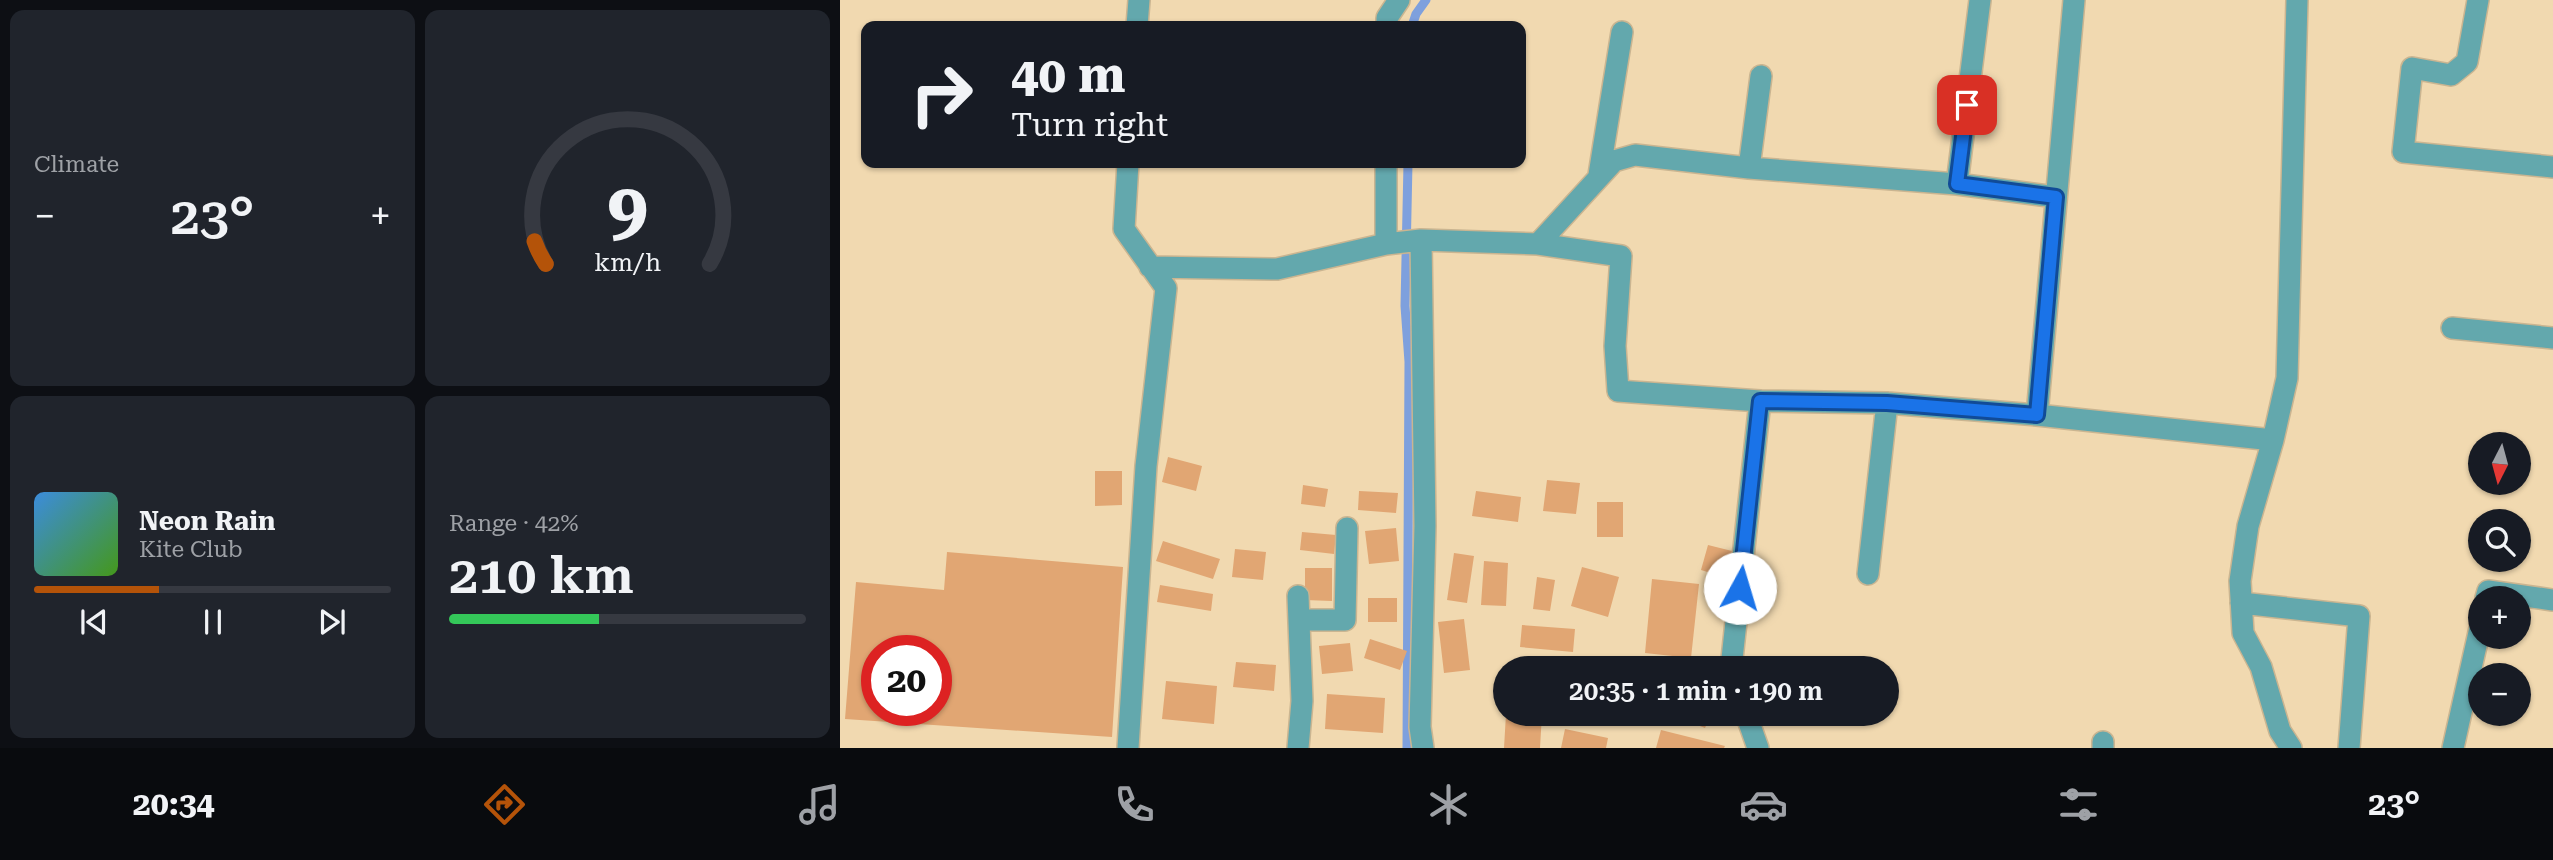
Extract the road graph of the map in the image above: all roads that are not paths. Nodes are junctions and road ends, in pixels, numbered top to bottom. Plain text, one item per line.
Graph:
1 (1139, 0) edge
2 (1399, 0) edge
3 (1980, 0) edge
4 (2074, 0) edge
5 (2297, 0) edge
6 (2478, 0) edge
7 (1137, 21) edge
8 (1387, 21) edge
9 (1622, 32) dead end
10 (1761, 76) dead end
11 (2553, 167) edge
12 (1128, 168) edge
13 (1386, 168) edge
14 (1749, 168) junction
15 (1599, 175) junction
16 (1957, 184) junction
17 (2056, 197) junction
18 (1422, 240) junction
19 (1386, 244) junction
20 (1538, 244) junction
21 (1150, 267) junction
22 (2452, 328) dead end
23 (2553, 338) edge
24 (1760, 401) junction
25 (1887, 403) junction
26 (2037, 415) junction
27 (2273, 440) junction
28 (1347, 528) dead end
29 (1867, 574) dead end
30 (1298, 596) dead end
31 (2531, 597) edge
32 (2553, 600) edge
33 (2241, 603) junction
34 (1300, 620) junction
35 (2475, 649) edge
36 (1732, 656) edge
37 (1750, 726) edge
38 (1128, 748) edge
39 (1298, 748) edge
40 (1423, 748) edge
41 (1758, 748) edge
42 (2291, 748) edge
43 (2349, 748) edge
44 (2453, 748) edge

1 - 7 street
2 - 8 street
3 - 16 street
4 - 17 street
5 - 27 street
6 - 11 street
9 - 15 street
10 - 14 street
12 - 21 street
13 - 19 street
14 - 15 street
14 - 16 street
15 - 20 street
16 - 17 street
17 - 26 street
18 - 19 street
18 - 20 street
18 - 40 street
19 - 21 street
20 - 24 street
21 - 38 street
22 - 23 street
24 - 25 street
24 - 36 street
25 - 26 street
25 - 29 street
26 - 27 street
27 - 33 street
28 - 34 street
30 - 34 street
31 - 32 street
33 - 42 street
33 - 43 street
34 - 39 street
35 - 44 street
37 - 41 street

